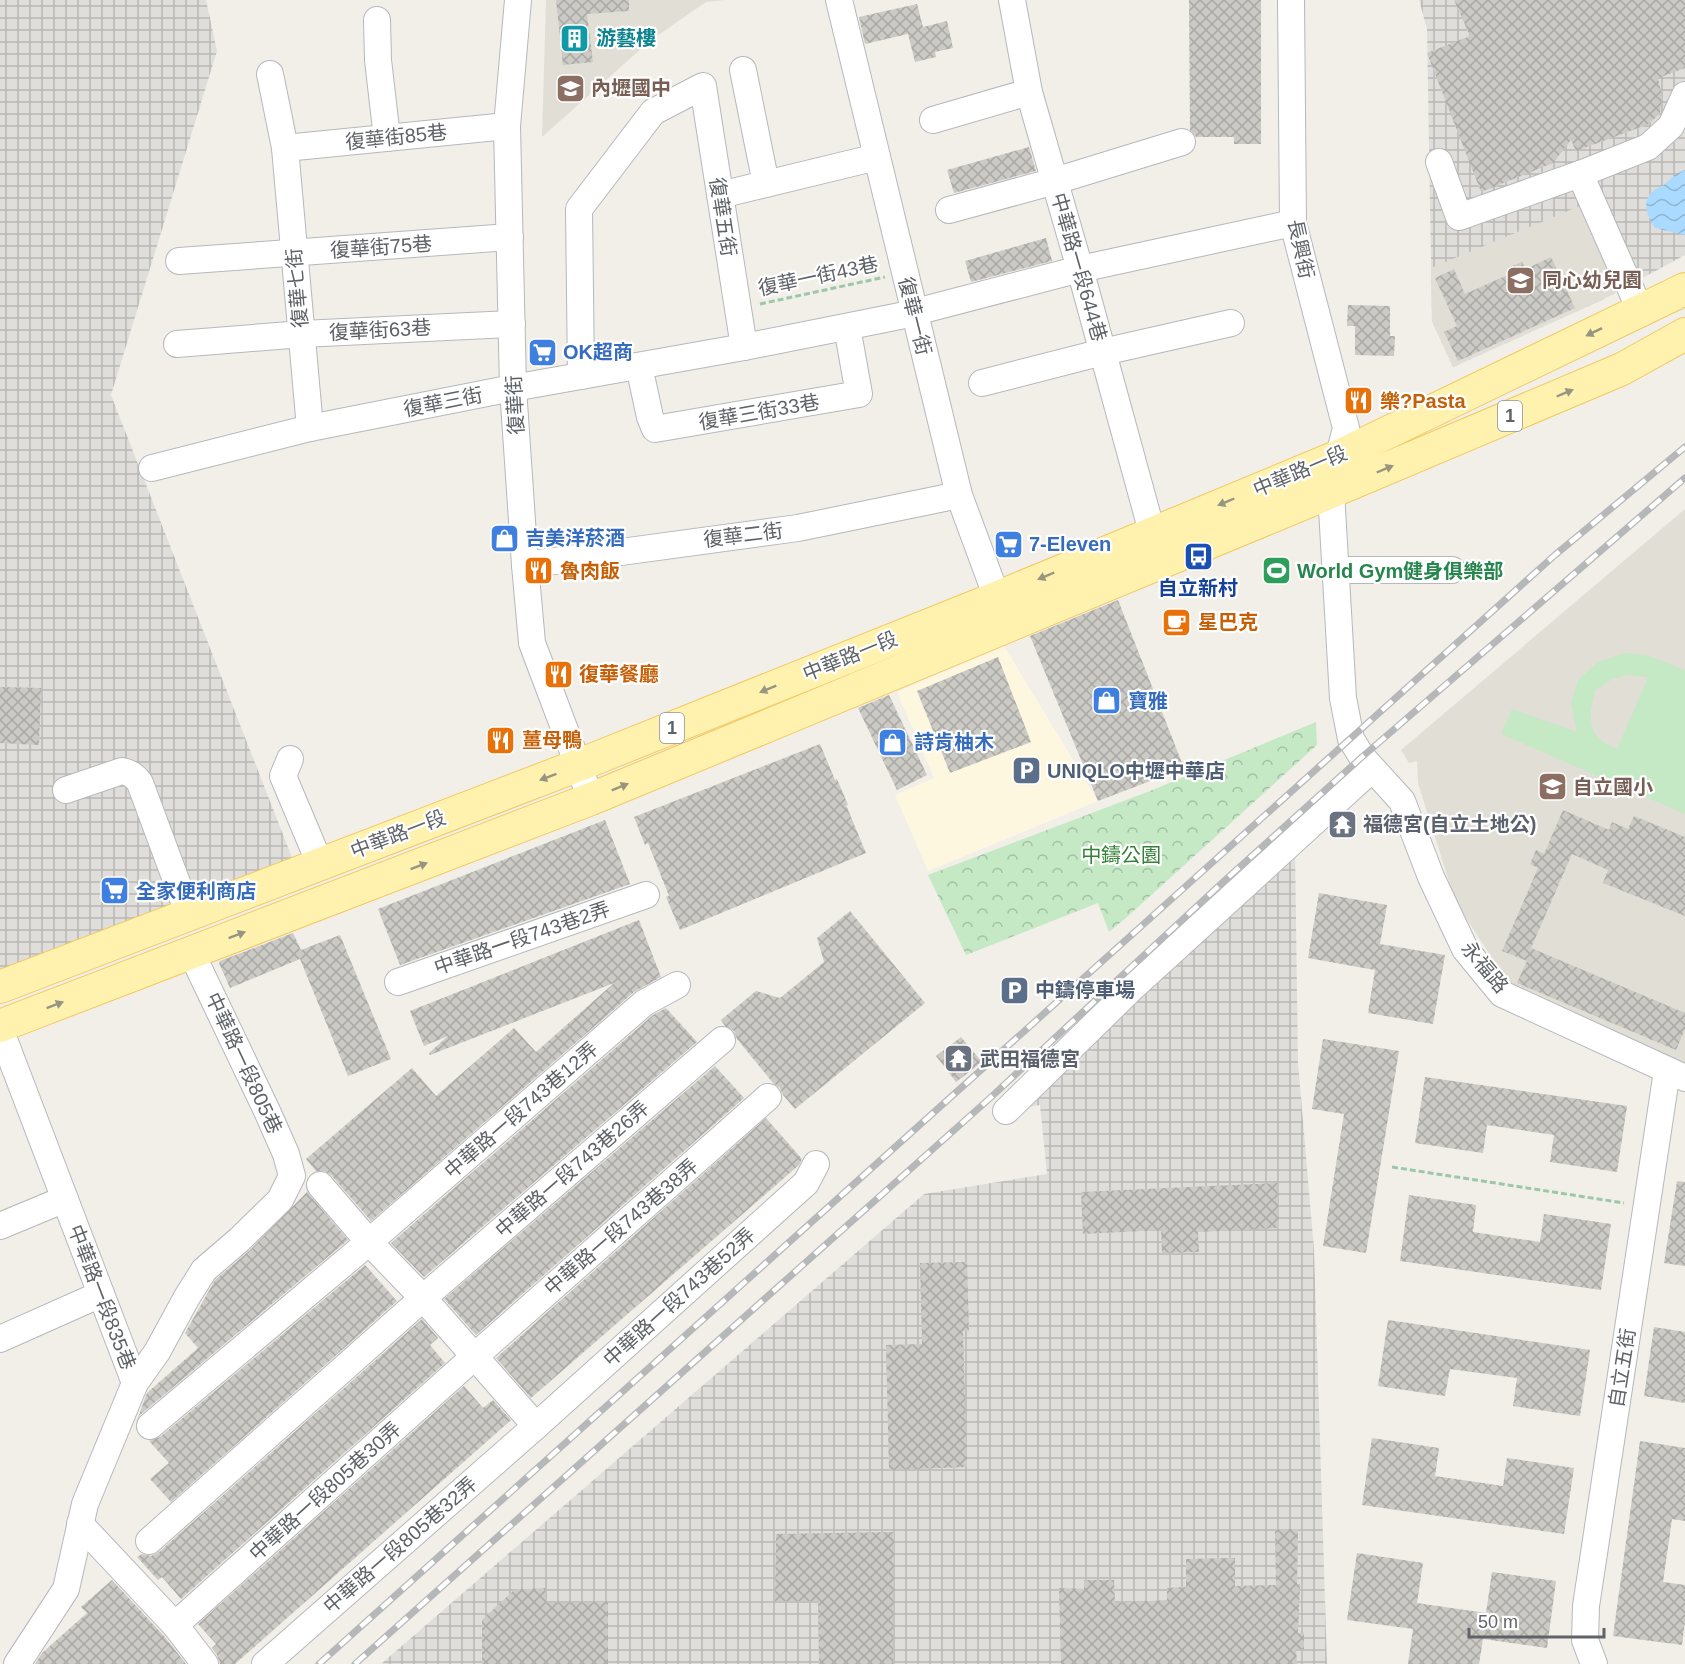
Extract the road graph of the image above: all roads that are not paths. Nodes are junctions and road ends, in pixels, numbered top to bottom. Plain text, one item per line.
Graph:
1 (518, 0) edge
2 (839, 0) edge
3 (1012, 0) edge
4 (1291, 0) edge
5 (377, 20) dead end
6 (743, 70) dead end
7 (270, 74) dead end
8 (1029, 92) junction
9 (1685, 95) edge
10 (933, 120) dead end
11 (507, 126) junction
12 (387, 138) junction
13 (1182, 142) dead end
14 (285, 148) junction
15 (878, 157) junction
16 (1439, 162) dead end
17 (1580, 174) junction
18 (1055, 181) junction
19 (766, 184) junction
20 (720, 195) junction
21 (949, 210) dead end
22 (1293, 223) junction
23 (510, 237) junction
24 (294, 253) junction
25 (180, 261) dead end
26 (1080, 269) junction
27 (1685, 288) edge
28 (1640, 310) junction
29 (914, 313) junction
30 (1231, 323) dead end
31 (512, 324) junction
32 (847, 327) junction
33 (302, 334) junction
34 (1685, 334) edge
35 (177, 344) dead end
36 (744, 347) junction
37 (1103, 352) junction
38 (639, 366) junction
39 (581, 376) junction
40 (982, 383) dead end
41 (513, 388) junction
42 (310, 428) junction
43 (1339, 456) junction
44 (152, 468) dead end
45 (1331, 492) junction
46 (959, 495) junction
47 (1152, 532) junction
48 (525, 565) junction
49 (1336, 570) junction
50 (1452, 570) dead end
51 (996, 597) junction
52 (1008, 626) junction
53 (1351, 739) joint
54 (290, 759) dead end
55 (579, 765) junction
56 (1372, 770) junction
57 (66, 790) dead end
58 (591, 800) junction
59 (320, 864) junction
60 (646, 895) dead end
61 (189, 915) junction
62 (191, 952) junction
63 (398, 982) dead end
64 (677, 986) dead end
65 (0, 987) edge
66 (0, 1027) edge
67 (722, 1040) dead end
68 (1676, 1075) edge
69 (768, 1097) dead end
70 (1006, 1112) dead end
71 (816, 1164) dead end
72 (320, 1185) dead end
73 (65, 1199) junction
74 (0, 1226) edge
75 (369, 1242) junction
76 (101, 1294) junction
77 (423, 1298) junction
78 (0, 1339) edge
79 (475, 1356) junction
80 (135, 1383) junction
81 (150, 1426) dead end
82 (536, 1426) junction
83 (81, 1524) junction
84 (149, 1541) dead end
85 (175, 1625) junction
86 (17, 1664) edge
87 (205, 1664) edge
88 (265, 1664) edge
89 (1594, 1664) edge

1 - 11 street, 復華街
2 - 15 street, 復華一街
3 - 8 street, 中華路一段644巷
4 - 22 street, 長興街
5 - 12 street
6 - 19 street
7 - 14 street, 復華七街
8 - 10 street
8 - 18 street, 中華路一段644巷
9 - 17 street
11 - 12 street, 復華街85巷
11 - 23 street, 復華街
12 - 14 street, 復華街85巷
13 - 18 street
14 - 24 street, 復華七街
15 - 19 street
15 - 29 street, 復華一街
16 - 17 street
17 - 28 street
18 - 21 street
18 - 26 street, 中華路一段644巷
19 - 20 street
20 - 36 street, 復華五街
20 - 39 street, 復華五街
22 - 26 street, 復華三街
22 - 43 street, 長興街
23 - 24 street, 復華街75巷
23 - 31 street, 復華街
24 - 25 street, 復華街75巷
24 - 33 street, 復華七街
26 - 29 street, 復華三街
26 - 37 street, 中華路一段644巷
27 - 28 main road, 中華路一段 / 1
28 -> 43 main road, 中華路一段 / 1
29 - 32 street, 復華三街
29 - 46 street, 復華一街
30 - 37 street
31 - 33 street, 復華街63巷
31 - 41 street, 復華街
32 - 36 street, 復華三街
32 - 38 street, 復華三街33巷
33 - 35 street, 復華街63巷
33 - 42 street, 復華七街
45 -> 34 main road, 中華路一段 / 1
36 - 38 street, 復華三街
37 - 40 street
37 - 47 street, 中華路一段644巷
38 - 39 street, 復華三街
39 - 41 street, 復華三街
41 - 42 street, 復華三街
41 - 48 street, 復華街
42 - 44 street, 復華三街
43 - 45 street, 長興街
43 -> 47 main road, 中華路一段 / 1
45 - 49 street, 長興街
45 - 52 main road, 中華路一段 / 1
46 - 48 street, 復華二街
46 - 51 street, 復華一街
47 -> 51 main road, 中華路一段 / 1
48 - 55 street, 復華街
49 - 50 street
49 - 53 street, 長興街
51 - 52 street, 復華一街
51 -> 55 main road, 中華路一段 / 1
58 -> 52 main road, 中華路一段 / 1
53 - 56 street, 永福路
54 - 59 street
55 - 58 street, 復華街
55 -> 59 main road, 中華路一段 / 1
56 - 68 street, 永福路
56 - 70 street
57 - 61 street
62 -> 58 main road, 中華路一段 / 1
59 - 61 main road, 中華路一段 / 1
60 - 63 street, 中華路一段743巷2弄
61 - 65 main road, 中華路一段 / 1
66 -> 62 main road, 中華路一段 / 1
62 - 80 street, 中華路一段805巷
64 - 75 street, 中華路一段743巷12弄
66 - 73 street, 中華路一段835巷
67 - 77 street, 中華路一段743巷26弄
68 - 89 street, 自立五街
69 - 79 street, 中華路一段743巷38弄
71 - 82 street, 中華路一段743巷52弄
72 - 75 street
73 - 74 street
73 - 76 street, 中華路一段835巷
75 - 77 street
75 - 81 street, 中華路一段743巷12弄
76 - 78 street
76 - 80 street, 中華路一段835巷
77 - 79 street
77 - 84 street, 中華路一段743巷26弄
79 - 82 street
79 - 85 street, 中華路一段805巷30弄
80 - 83 street, 中華路一段835巷
82 - 88 street, 中華路一段805巷32弄
83 - 85 street
83 - 86 street, 中華路一段835巷
85 - 87 street

